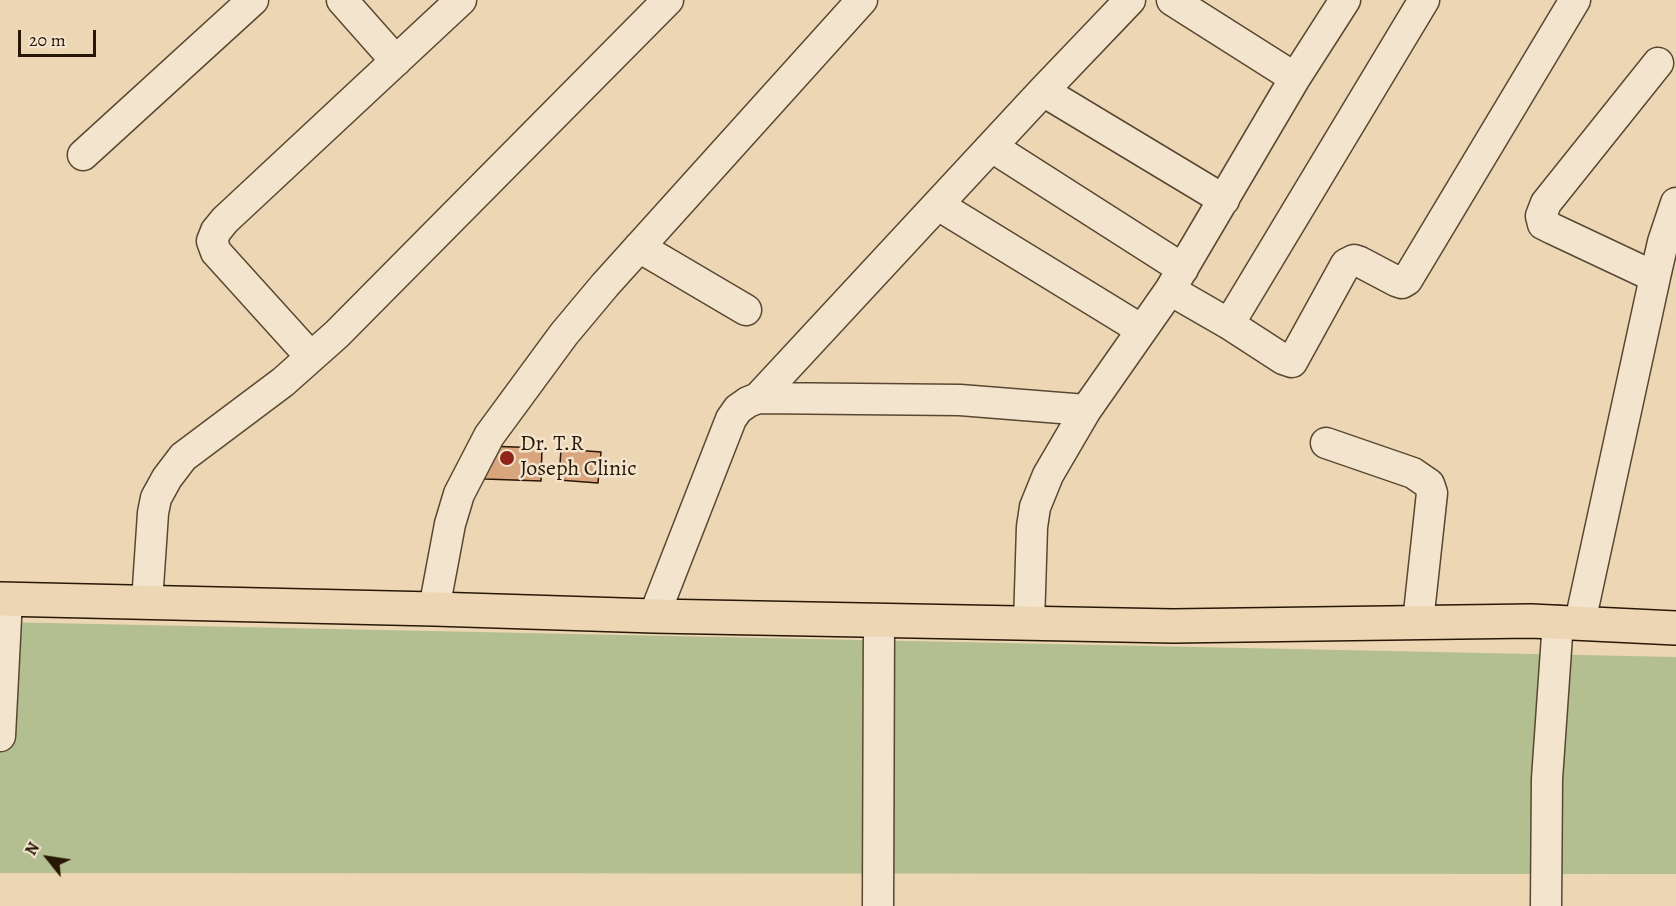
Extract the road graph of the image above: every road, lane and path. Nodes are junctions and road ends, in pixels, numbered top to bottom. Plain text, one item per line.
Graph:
1 (254, 0) edge
2 (342, 0) edge
3 (461, 0) edge
4 (668, 0) edge
5 (862, 0) edge
6 (1131, 0) edge
7 (1172, 0) edge
8 (1345, 0) edge
9 (1424, 0) edge
10 (1575, 0) edge
11 (396, 62) junction
12 (1658, 63) dead end
13 (1295, 78) junction
14 (1043, 91) junction
15 (992, 147) junction
16 (82, 155) dead end
17 (1224, 200) junction
18 (938, 205) junction
19 (1675, 206) edge
20 (639, 247) junction
21 (1655, 277) junction
22 (1177, 279) junction
23 (746, 310) dead end
24 (1229, 324) junction
25 (1142, 330) junction
26 (310, 357) junction
27 (758, 398) junction
28 (1086, 410) junction
29 (1326, 443) dead end
30 (4, 599) edge
31 (147, 602) junction
32 (434, 609) junction
33 (654, 616) junction
34 (879, 621) junction
35 (1418, 622) junction
36 (1569, 622) junction
37 (1029, 624) junction
38 (1676, 628) edge
39 (0, 736) edge
40 (878, 906) edge
41 (1546, 906) edge

1 - 16 street
2 - 11 street
3 - 11 street
4 - 26 street
5 - 20 street
6 - 14 street
7 - 13 street
8 - 13 street
9 - 24 street
10 - 24 street
11 - 26 street
12 - 21 street
13 - 17 street
14 - 15 street
14 - 17 street
15 - 18 street
15 - 22 street
17 - 22 street
18 - 25 street
18 - 27 street
19 - 21 street
20 - 23 street
20 - 32 street
21 - 36 street
22 - 24 street
22 - 25 street
25 - 28 street
26 - 31 street
27 - 28 street
27 - 33 street
28 - 37 street
29 - 35 street
30 - 31 main road
30 - 39 street
31 - 32 main road
32 - 33 main road
33 - 34 main road
34 - 37 main road
34 - 40 street
35 - 36 main road
35 - 37 main road
36 - 38 main road
36 - 41 street

